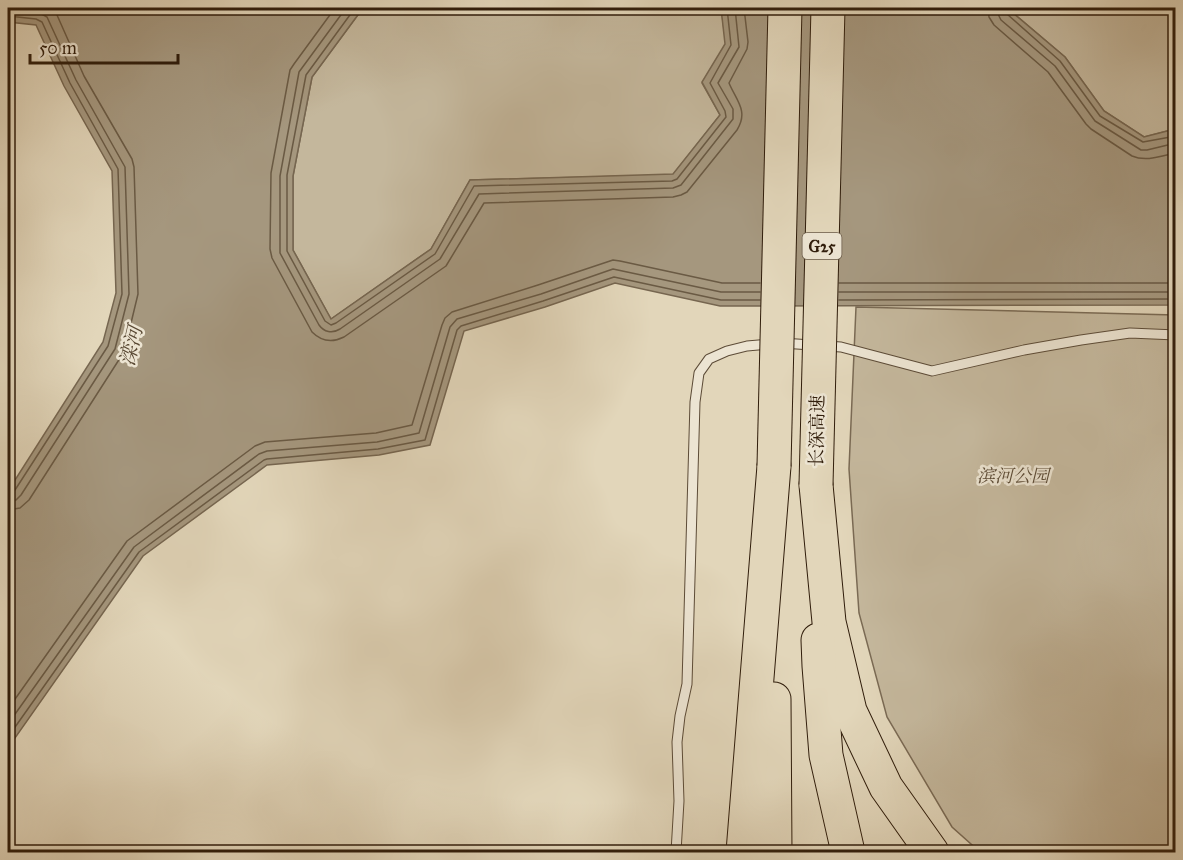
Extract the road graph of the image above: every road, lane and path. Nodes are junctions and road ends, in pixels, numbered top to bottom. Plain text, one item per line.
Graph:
1 (785, 8) edge
2 (828, 8) edge
3 (1176, 335) edge
4 (774, 466) junction
5 (816, 485) junction
6 (676, 852) edge
7 (743, 852) edge
8 (775, 852) edge
9 (848, 852) edge
10 (932, 852) edge

1 - 4 highway, G25, bridge
2 - 5 highway, 长深高速 / G25, bridge
3 - 6 lane
4 - 7 highway, G25
4 - 8 highway
5 - 9 highway, 长深高速 / G25
5 - 10 highway

